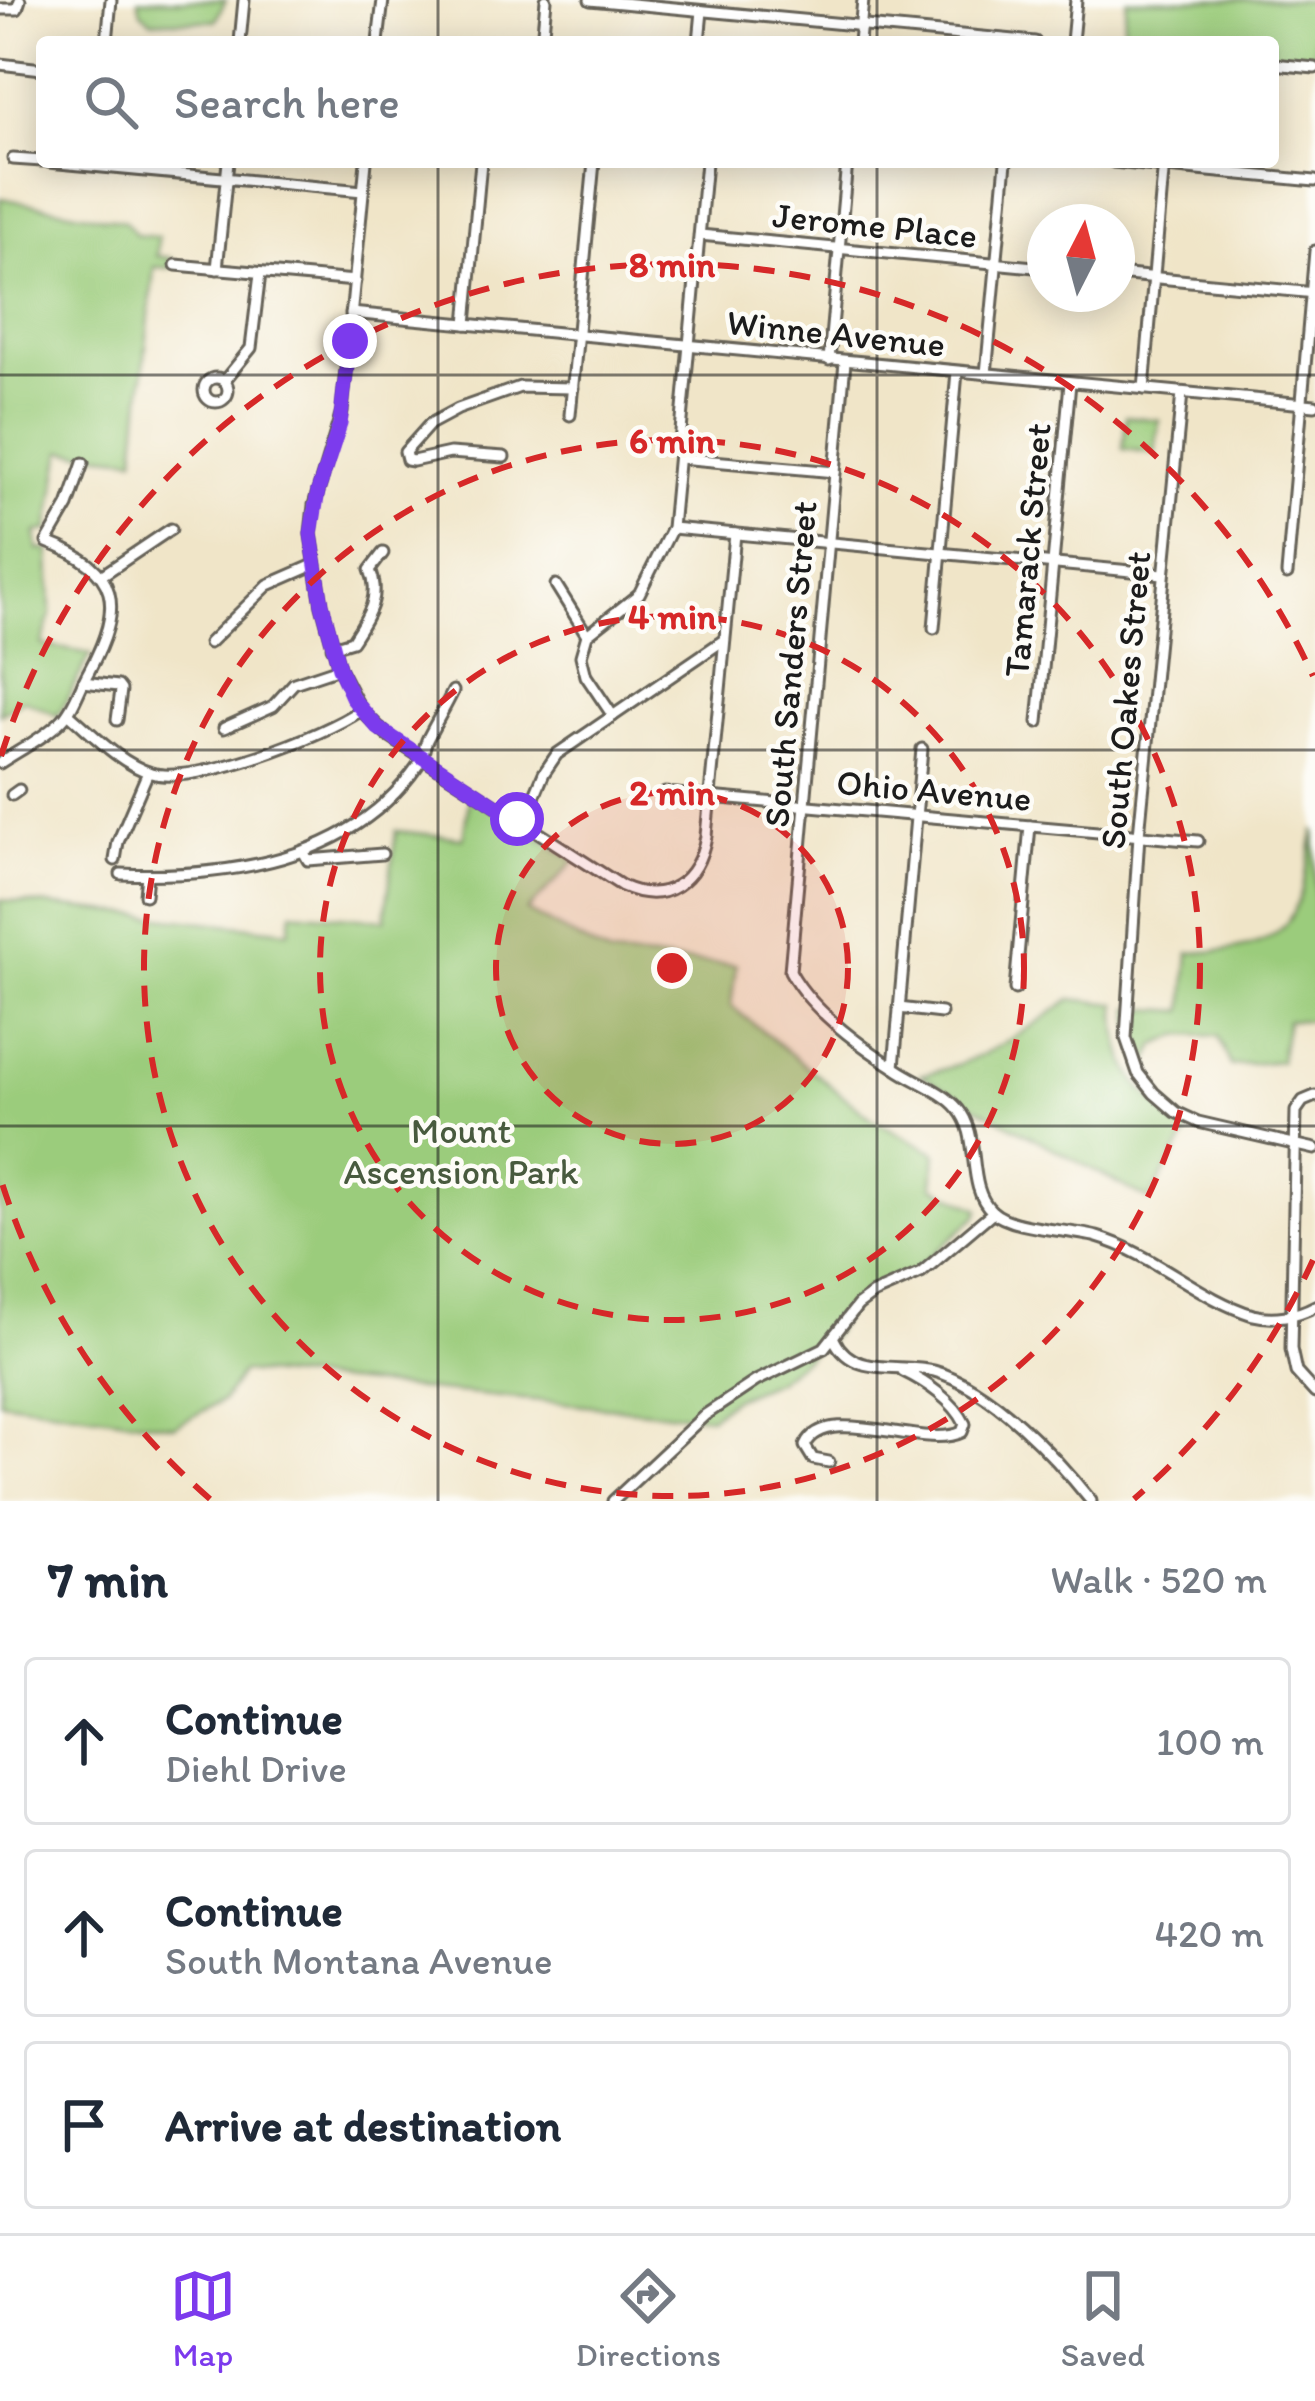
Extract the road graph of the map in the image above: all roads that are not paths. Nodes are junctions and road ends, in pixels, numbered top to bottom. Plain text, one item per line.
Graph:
1 (20, 0) edge
2 (111, 0) edge
3 (244, 0) edge
4 (383, 0) edge
5 (546, 0) edge
6 (590, 0) edge
7 (862, 0) edge
8 (1076, 0) edge
9 (0, 9) edge
10 (702, 11) junction
11 (860, 26) junction
12 (108, 36) edge
13 (241, 36) edge
14 (379, 36) edge
15 (543, 36) edge
16 (700, 36) edge
17 (859, 36) edge
18 (964, 36) edge
19 (1073, 36) edge
20 (0, 64) edge
21 (1279, 65) edge
22 (36, 68) edge
23 (1315, 68) edge
24 (13, 159) dead end
25 (36, 161) edge
26 (127, 168) edge
27 (227, 168) edge
28 (365, 168) edge
29 (480, 168) edge
30 (593, 168) edge
31 (706, 168) edge
32 (846, 168) edge
33 (1005, 168) edge
34 (1164, 168) edge
35 (1192, 168) edge
36 (226, 180) junction
37 (1315, 181) edge
38 (363, 191) junction
39 (700, 235) junction
40 (839, 248) junction
41 (1315, 251) edge
42 (996, 264) junction
43 (176, 265) dead end
44 (1027, 267) edge
45 (217, 268) junction
46 (260, 274) junction
47 (1135, 276) edge
48 (1154, 278) junction
49 (355, 281) junction
50 (1313, 293) edge
51 (352, 313) junction
52 (466, 324) junction
53 (578, 334) junction
54 (688, 346) junction
55 (829, 360) junction
56 (845, 362) junction
57 (956, 372) junction
58 (986, 374) junction
59 (224, 381) dead end
60 (1070, 383) junction
61 (573, 388) junction
62 (1144, 389) junction
63 (1182, 393) junction
64 (1300, 404) junction
65 (1315, 405) edge
66 (570, 415) dead end
67 (504, 457) dead end
68 (679, 458) junction
69 (83, 463) dead end
70 (835, 472) junction
71 (672, 528) junction
72 (171, 529) dead end
73 (735, 534) junction
74 (828, 543) junction
75 (940, 553) junction
76 (382, 554) dead end
77 (1052, 563) junction
78 (314, 565) junction
79 (1163, 574) junction
80 (1287, 574) dead end
81 (101, 576) junction
82 (556, 586) dead end
83 (934, 628) dead end
84 (586, 634) junction
85 (724, 640) junction
86 (209, 643) dead end
87 (332, 646) junction
88 (339, 668) junction
89 (83, 682) junction
90 (453, 691) dead end
91 (361, 710) junction
92 (68, 713) junction
93 (614, 716) junction
94 (117, 720) dead end
95 (1038, 722) dead end
96 (224, 728) dead end
97 (922, 749) dead end
98 (423, 759) junction
99 (0, 763) edge
100 (148, 772) junction
101 (664, 793) dead end
102 (709, 797) junction
103 (804, 806) junction
104 (919, 816) junction
105 (523, 823) junction
106 (1030, 826) junction
107 (1138, 836) junction
108 (1198, 842) dead end
109 (304, 851) junction
110 (382, 854) dead end
111 (115, 860) dead end
112 (121, 874) dead end
113 (147, 874) junction
114 (145, 895) dead end
115 (1016, 989) dead end
116 (899, 1008) junction
117 (941, 1013) dead end
118 (893, 1067) junction
119 (1315, 1096) edge
120 (1296, 1146) junction
121 (1315, 1150) edge
122 (993, 1212) junction
123 (1315, 1306) edge
124 (1292, 1315) junction
125 (834, 1339) junction
126 (898, 1369) junction
127 (1315, 1393) edge
128 (829, 1462) dead end
129 (613, 1501) edge
130 (1091, 1501) edge

1 - 9 street
2 - 12 street
3 - 13 street
4 - 14 street
5 - 15 street
6 - 10 street
7 - 11 street
8 - 19 street
10 - 11 street
10 - 16 street
11 - 17 street
11 - 18 street
20 - 22 street
21 - 23 street
24 - 25 street
26 - 36 street
27 - 36 street
28 - 38 street
29 - 52 street
30 - 53 street
31 - 39 street
32 - 40 street
33 - 42 street
34 - 48 street
35 - 37 street
36 - 38 street
36 - 45 street
38 - 49 street
39 - 40 street, Jerome Place
39 - 54 street
40 - 42 street, Jerome Place
40 - 55 street
41 - 50 street
42 - 44 street, Jerome Place
42 - 58 street
43 - 45 street
45 - 46 street
46 - 49 street
46 - 59 street
47 - 48 street
48 - 50 street
48 - 62 street
49 - 51 street
50 - 64 street
51 - 52 street, Winne Avenue
51 - 78 street
52 - 53 street, Winne Avenue
53 - 54 street, Winne Avenue
53 - 61 street
54 - 55 street, Winne Avenue
54 - 68 street
55 - 56 street, Winne Avenue
56 - 57 street, Winne Avenue
56 - 70 street, South Sanders Street
57 - 58 street, Winne Avenue
57 - 75 street
58 - 60 street, Winne Avenue
60 - 62 street, Winne Avenue
60 - 77 street, Tamarack Street
61 - 66 street
61 - 67 street
62 - 63 street, Winne Avenue
63 - 64 street, Winne Avenue
63 - 79 street, South Oakes Street
64 - 65 street, Winne Avenue
64 - 80 street
68 - 70 street
68 - 71 street
69 - 81 street
70 - 74 street, South Sanders Street
71 - 73 street
71 - 84 street
72 - 81 street
73 - 74 street
73 - 85 street
74 - 75 street
74 - 103 street, South Sanders Street
75 - 77 street
75 - 83 street
76 - 87 street
77 - 79 street
77 - 95 street, Tamarack Street
78 - 86 street
78 - 87 street
79 - 107 street, South Oakes Street
81 - 89 street
82 - 84 street
84 - 93 street
85 - 93 street
85 - 102 street
87 - 88 street
88 - 91 street
88 - 96 street
89 - 92 street
89 - 94 street
90 - 98 street
91 - 98 street
91 - 100 street
92 - 99 street
92 - 100 street
93 - 105 street
97 - 104 street
98 - 105 street
98 - 109 street
100 - 111 street
101 - 102 street, Ohio Avenue
102 - 103 street, Ohio Avenue
102 - 105 street
103 - 104 street, Ohio Avenue
103 - 118 street, South Sanders Street
104 - 106 street, Ohio Avenue
104 - 116 street
106 - 107 street, Ohio Avenue
106 - 115 street
107 - 108 street, Ohio Avenue
107 - 120 street, South Oakes Street
109 - 110 street
109 - 113 street
112 - 113 street
113 - 114 street
116 - 117 street
116 - 118 street
118 - 122 street
119 - 120 street
120 - 121 street, South Oakes Street
120 - 124 street
122 - 124 street
122 - 125 street
123 - 124 street
124 - 127 street
125 - 126 street
125 - 129 street
126 - 128 street
126 - 130 street

